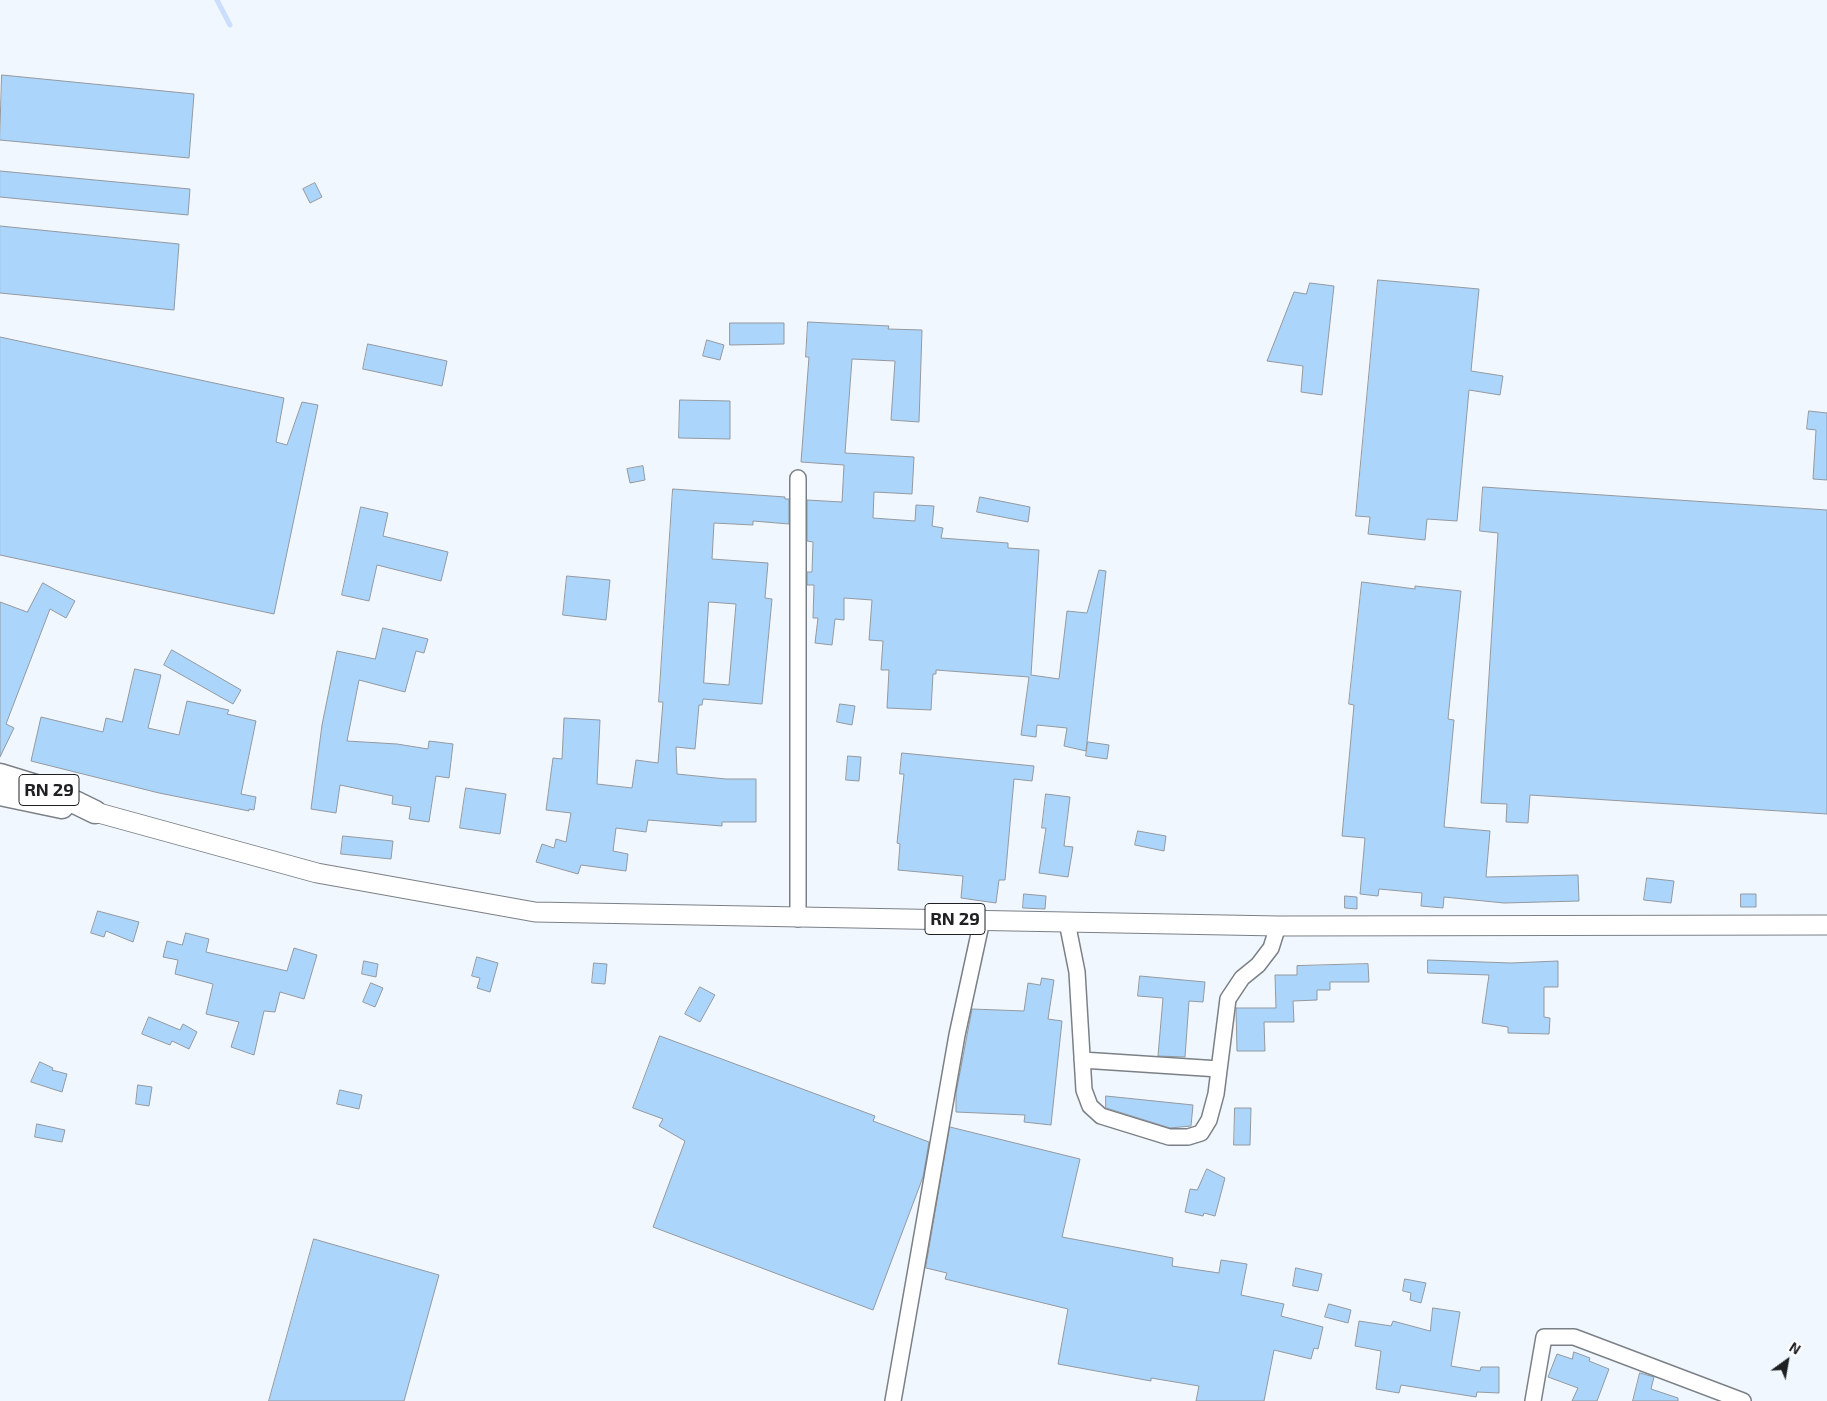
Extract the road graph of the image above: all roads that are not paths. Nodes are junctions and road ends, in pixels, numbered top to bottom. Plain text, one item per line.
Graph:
1 (798, 478) dead end
2 (0, 775) edge
3 (0, 794) edge
4 (95, 812) junction
5 (798, 919) junction
6 (982, 920) junction
7 (1067, 922) junction
8 (1827, 925) edge
9 (1278, 926) junction
10 (1082, 1060) junction
11 (1219, 1069) junction
12 (893, 1401) edge
13 (1533, 1401) edge
14 (1743, 1401) edge

1 - 5 street
2 - 4 highway, RN 29
3 - 4 highway, RN 29
4 - 5 main road, RN 29
5 - 6 main road, RN 29
6 - 7 main road, RN 29
6 - 12 street
7 - 9 main road, RN 29
7 - 10 street
8 - 9 main road, RN 29
9 - 11 street
10 - 11 street
10 - 11 street
13 - 14 street

